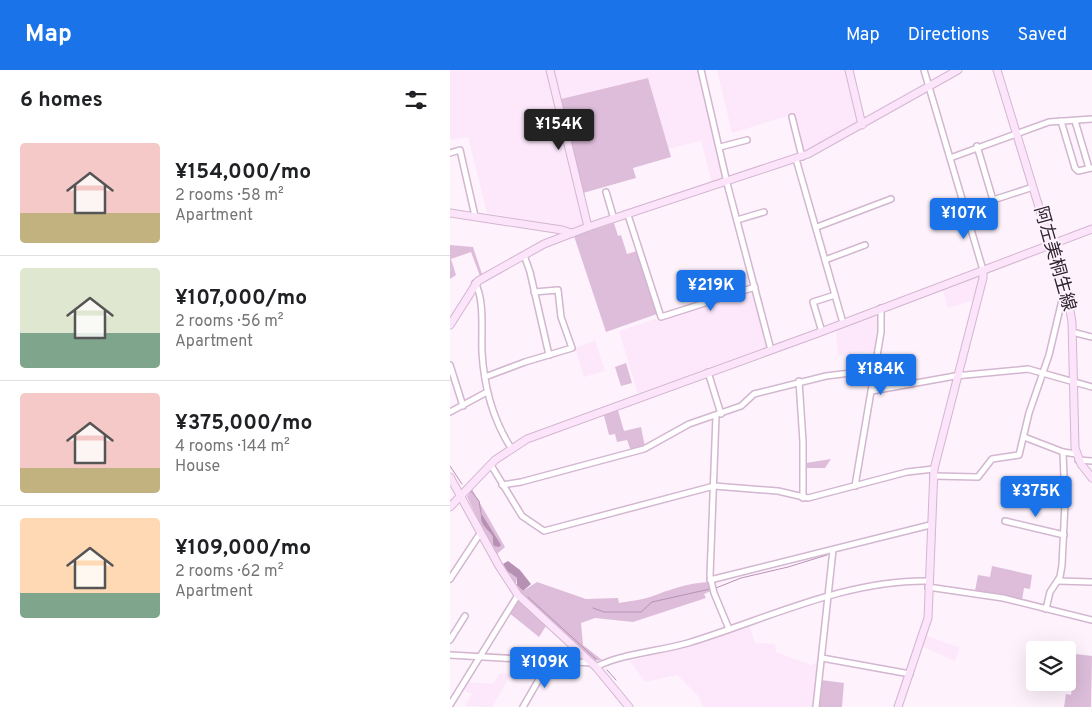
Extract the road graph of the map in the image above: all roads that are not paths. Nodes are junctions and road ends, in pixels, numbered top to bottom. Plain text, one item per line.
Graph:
1 (550, 70) edge
2 (701, 70) edge
3 (849, 70) edge
4 (924, 70) edge
5 (958, 70) edge
6 (997, 70) edge
7 (928, 87) junction
8 (792, 117) dead end
9 (1092, 119) edge
10 (1061, 121) junction
11 (1075, 121) junction
12 (862, 125) junction
13 (1016, 133) junction
14 (746, 140) dead end
15 (977, 146) junction
16 (720, 147) junction
17 (450, 153) edge
18 (799, 158) junction
19 (950, 158) junction
20 (1091, 168) edge
21 (728, 182) junction
22 (1033, 187) junction
23 (606, 192) dead end
24 (890, 199) dead end
25 (764, 212) dead end
26 (450, 213) edge
27 (628, 215) junction
28 (475, 216) junction
29 (614, 220) junction
30 (737, 220) junction
31 (588, 227) junction
32 (816, 227) junction
33 (1092, 229) edge
34 (572, 233) junction
35 (865, 245) dead end
36 (1051, 245) junction
37 (524, 255) junction
38 (825, 260) junction
39 (983, 270) junction
40 (476, 283) junction
41 (755, 287) junction
42 (534, 292) junction
43 (1066, 294) junction
44 (835, 295) junction
45 (881, 308) junction
46 (843, 323) junction
47 (450, 325) edge
48 (822, 332) junction
49 (1072, 332) junction
50 (1092, 336) edge
51 (771, 350) junction
52 (548, 355) junction
53 (450, 365) edge
54 (874, 370) junction
55 (708, 371) junction
56 (1042, 373) junction
57 (959, 376) junction
58 (485, 377) junction
59 (799, 381) junction
60 (1073, 381) junction
61 (1092, 387) edge
62 (872, 391) junction
63 (487, 392) junction
64 (463, 406) junction
65 (450, 412) edge
66 (718, 415) junction
67 (1024, 437) junction
68 (511, 448) junction
69 (1062, 452) junction
70 (1077, 457) junction
71 (1092, 461) edge
72 (491, 465) junction
73 (933, 472) junction
74 (450, 477) edge
75 (1092, 478) edge
76 (502, 485) junction
77 (714, 486) junction
78 (855, 486) junction
79 (462, 495) junction
80 (803, 498) junction
81 (450, 507) edge
82 (1005, 521) dead end
83 (930, 525) junction
84 (481, 532) junction
85 (1064, 535) junction
86 (833, 550) junction
87 (450, 579) edge
88 (710, 580) junction
89 (1058, 581) junction
90 (1092, 582) edge
91 (928, 584) junction
92 (518, 595) junction
93 (829, 595) junction
94 (1046, 609) junction
95 (465, 616) dead end
96 (1092, 620) edge
97 (729, 629) junction
98 (450, 640) edge
99 (450, 655) edge
100 (479, 657) junction
101 (822, 658) junction
102 (549, 662) junction
103 (594, 665) junction
104 (910, 674) junction
105 (450, 705) edge
106 (523, 707) edge
107 (628, 707) edge
108 (816, 707) edge
109 (898, 707) edge

1 - 31 street
2 - 16 street
3 - 12 street
4 - 7 street
5 - 7 street
6 - 13 street, 阿左美桐生線
7 - 12 street
7 - 19 street
8 - 18 street
9 - 11 street
10 - 11 street
10 - 13 street
10 - 20 street
11 - 20 street
12 - 18 street
13 - 15 street
13 - 22 street, 阿左美桐生線
14 - 16 street
15 - 19 street
15 - 22 street
16 - 21 street
17 - 28 street
18 - 21 street
18 - 32 street
19 - 39 street
21 - 27 street
21 - 30 street
22 - 36 street, 阿左美桐生線
23 - 29 street
24 - 32 street
25 - 30 street
26 - 28 street
27 - 29 street
27 - 41 street
28 - 34 street
29 - 31 street
30 - 41 street
31 - 34 street
32 - 38 street
33 - 36 street
34 - 37 street
35 - 38 street
36 - 39 street
36 - 43 street, 阿左美桐生線
37 - 40 street
37 - 42 street
38 - 44 street
39 - 45 street
39 - 57 street
40 - 47 street
40 - 58 street
41 - 51 street
42 - 52 street
42 - 52 street
43 - 49 street, 阿左美桐生線
43 - 56 street
44 - 46 street
44 - 48 street
45 - 46 street
45 - 54 street
46 - 48 street
48 - 51 street
49 - 50 street
49 - 60 street, 阿左美桐生線
51 - 55 street
52 - 58 street
53 - 64 street
54 - 59 street
54 - 62 street
55 - 66 street
55 - 68 street
56 - 57 street
56 - 60 street
56 - 67 street
57 - 62 street
57 - 73 street
58 - 63 street
59 - 66 street
59 - 80 street
60 - 61 street
60 - 70 street, 阿左美桐生線
62 - 78 street
63 - 64 street
63 - 68 street
64 - 65 street
66 - 76 street
66 - 77 street
67 - 69 street
67 - 73 street
68 - 72 street
69 - 70 street
69 - 85 street
70 - 71 street
70 - 75 street
72 - 76 street
72 - 79 street
73 - 78 street
73 - 83 street
74 - 79 street
76 - 77 street
77 - 80 street
77 - 88 street
78 - 80 street
79 - 81 street
79 - 84 street
82 - 85 street
83 - 86 street
83 - 91 street
84 - 87 street
84 - 92 street
85 - 89 street
86 - 88 street
86 - 93 street
88 - 97 street
89 - 90 street
89 - 94 street
91 - 93 street
91 - 94 street
91 - 104 street
92 - 100 street
92 - 103 street
93 - 97 street
93 - 101 street
94 - 96 street
95 - 98 street
97 - 103 street
99 - 100 street
100 - 102 street
100 - 105 street
101 - 104 street
101 - 108 street
102 - 103 street
102 - 106 street
103 - 107 street
104 - 109 street

